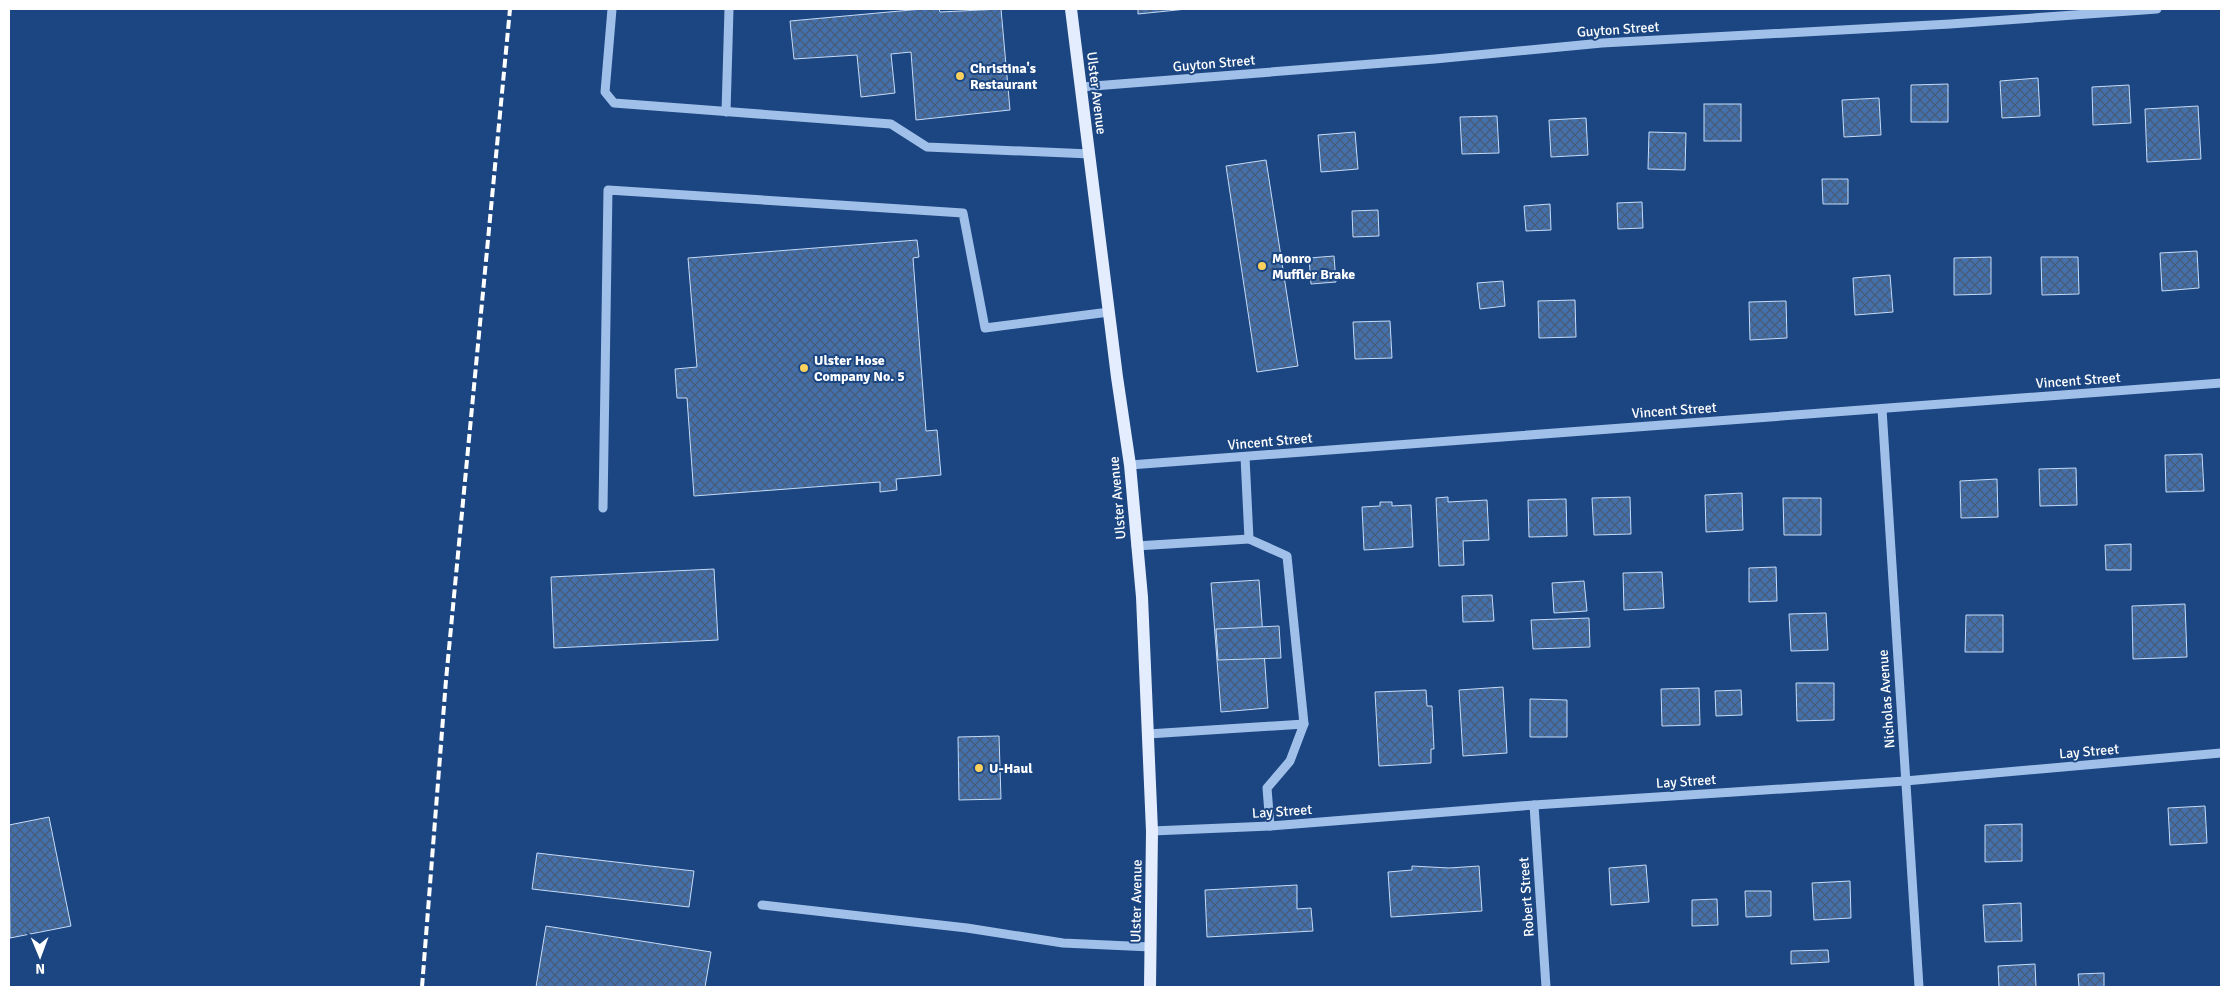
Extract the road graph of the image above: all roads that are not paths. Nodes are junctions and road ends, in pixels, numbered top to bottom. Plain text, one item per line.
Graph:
1 (612, 9) edge
2 (729, 9) edge
3 (1072, 9) edge
4 (2157, 9) edge
5 (1081, 87) junction
6 (726, 112) junction
7 (1090, 154) junction
8 (1109, 312) junction
9 (2221, 383) edge
10 (1882, 409) junction
11 (1245, 457) junction
12 (1130, 465) junction
13 (604, 508) dead end
14 (1249, 539) junction
15 (1136, 546) junction
16 (1304, 724) junction
17 (1148, 734) junction
18 (2221, 753) edge
19 (1905, 781) junction
20 (1534, 805) junction
21 (1270, 826) junction
22 (1152, 831) junction
23 (762, 905) dead end
24 (1150, 947) junction
25 (1150, 987) edge
26 (1546, 987) edge
27 (1919, 987) edge

1 - 6 street
2 - 6 street
3 - 5 main road, Ulster Avenue
4 - 5 street, Guyton Street
5 - 7 main road, Ulster Avenue
6 - 7 street
7 - 8 main road, Ulster Avenue
8 - 12 main road, Ulster Avenue
8 - 13 street
9 - 10 street, Vincent Street
10 - 11 street, Vincent Street
10 - 19 street, Nicholas Avenue
11 - 12 street, Vincent Street
11 - 14 street
12 - 15 main road, Ulster Avenue
14 - 15 street
14 - 16 street
15 - 17 main road, Ulster Avenue
16 - 17 street
16 - 21 street
17 - 22 main road, Ulster Avenue
18 - 19 street, Lay Street
19 - 20 street, Lay Street
19 - 27 street, Nicholas Avenue
20 - 21 street, Lay Street
20 - 26 street, Robert Street
21 - 22 street, Lay Street
22 - 24 main road, Ulster Avenue
23 - 24 street
24 - 25 main road, Ulster Avenue

